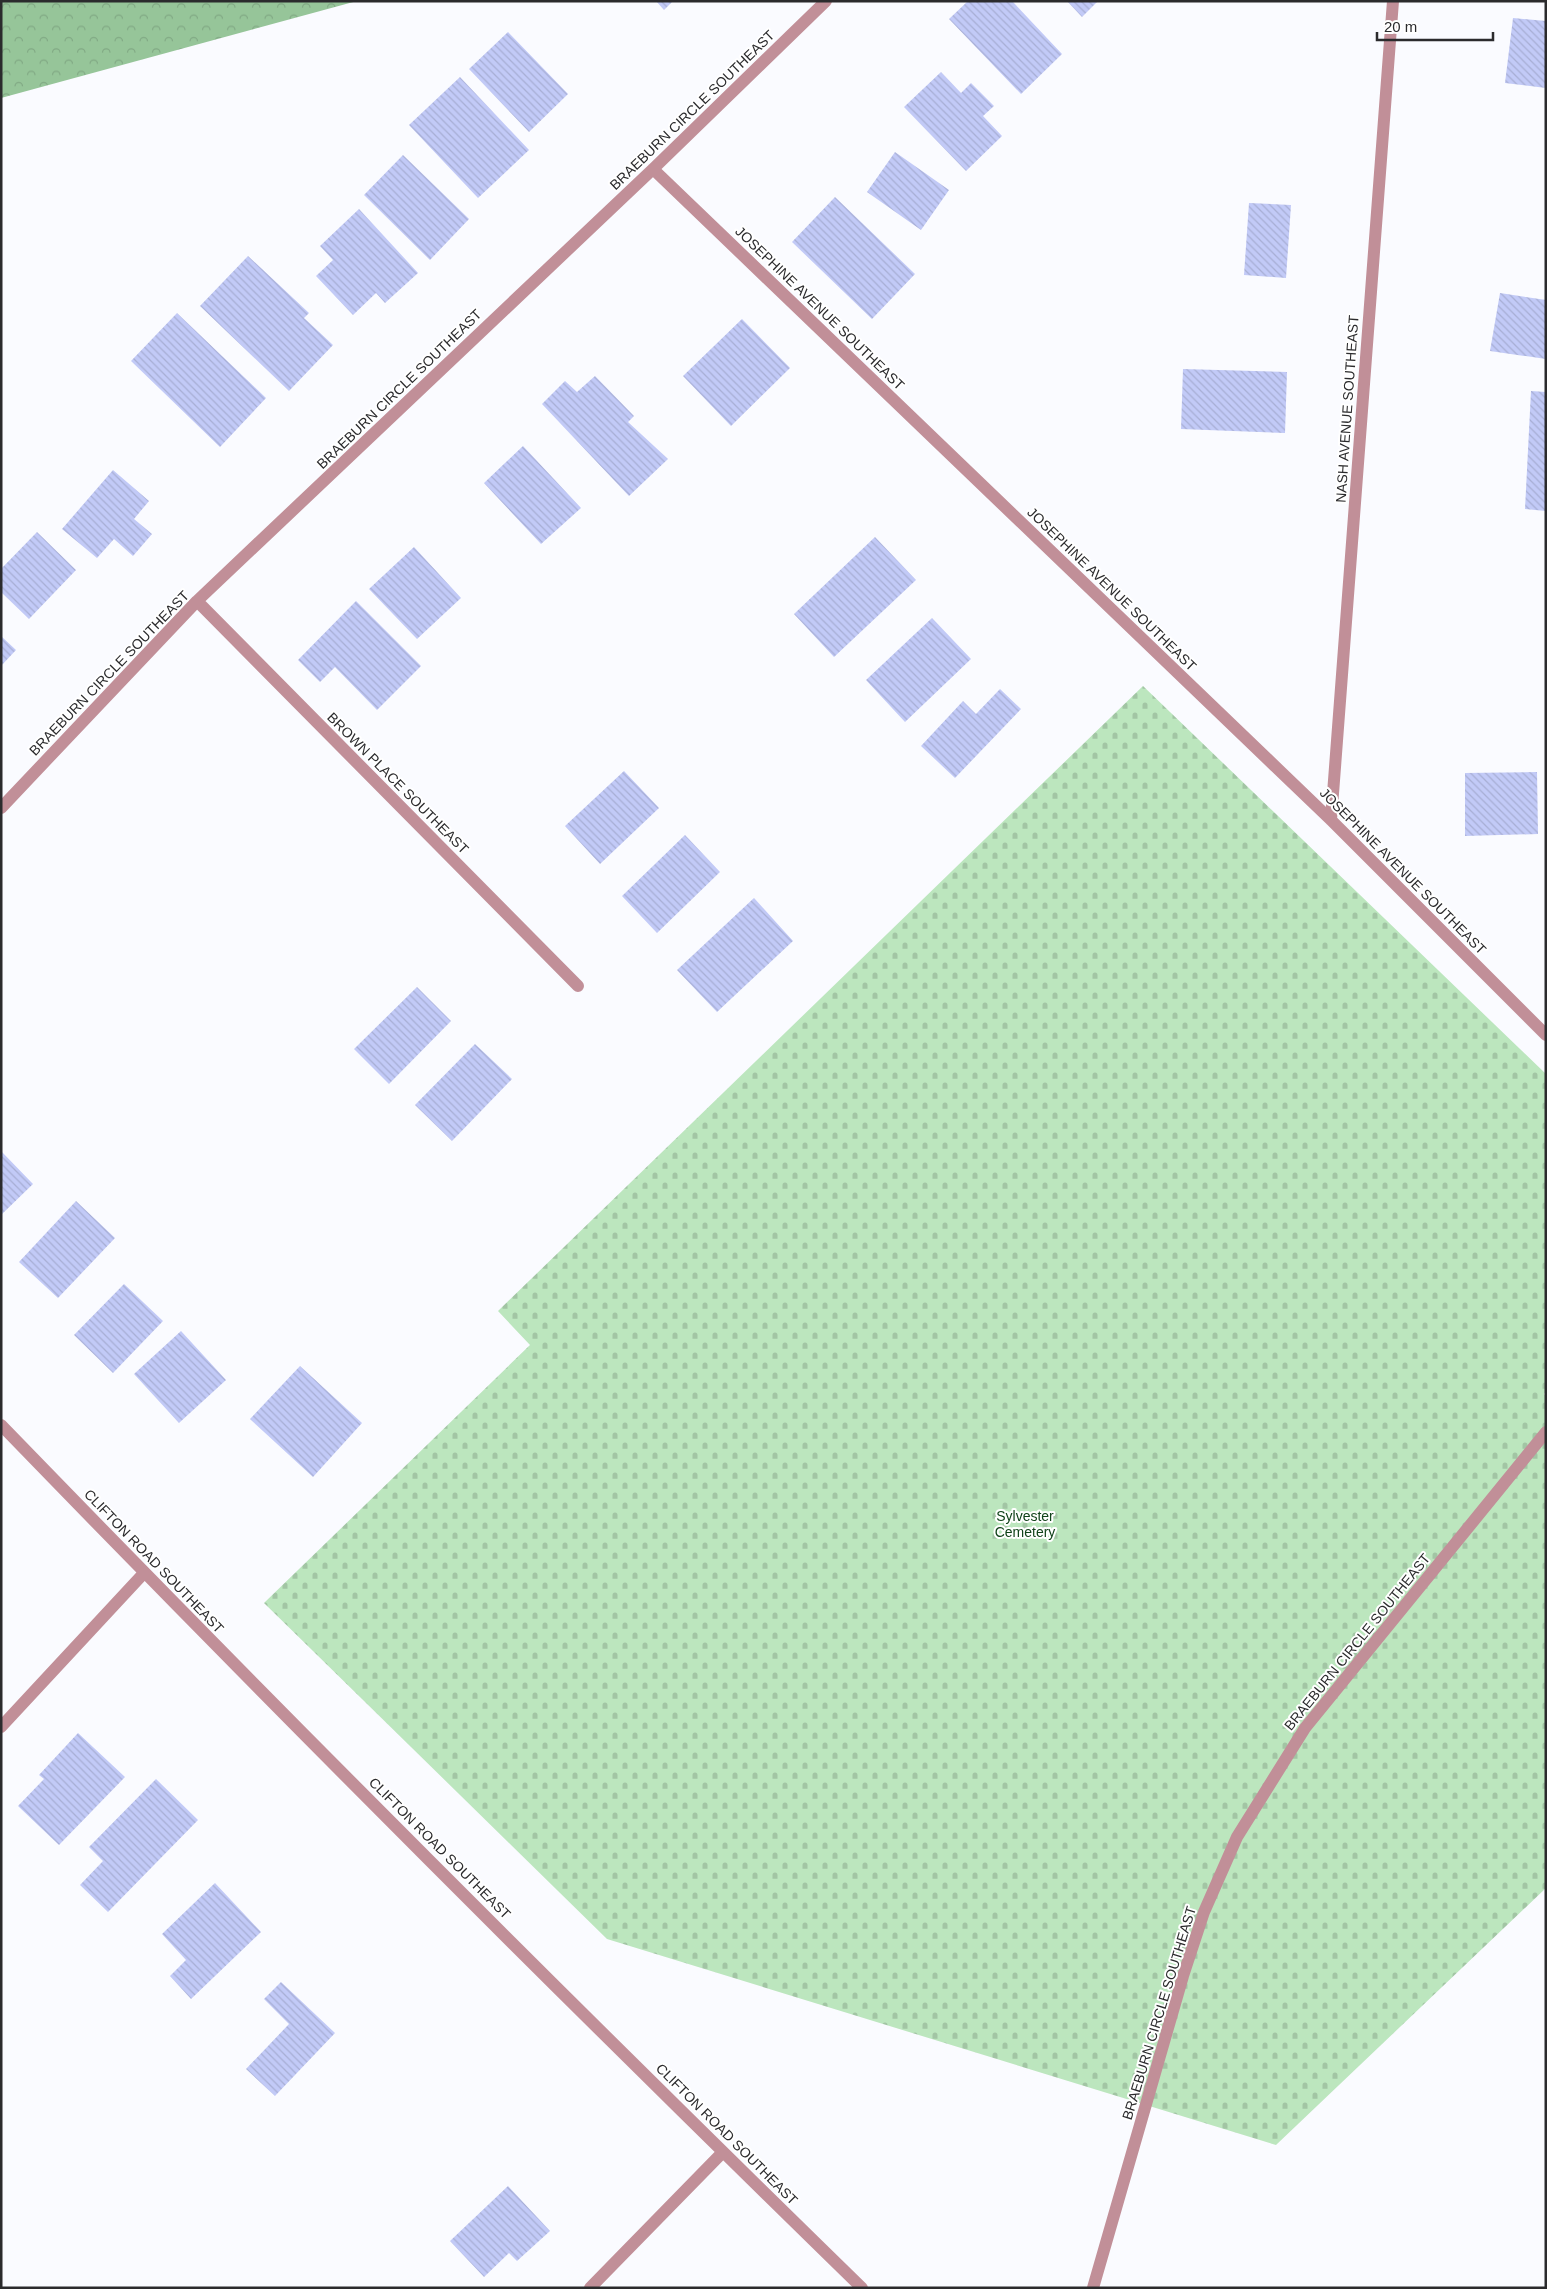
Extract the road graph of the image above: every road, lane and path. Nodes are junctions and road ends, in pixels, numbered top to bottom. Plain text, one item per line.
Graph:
1 (826, 1) edge
2 (1393, 1) edge
3 (652, 169) junction
4 (197, 601) junction
5 (1, 808) edge
6 (1331, 820) junction
7 (578, 986) dead end
8 (1546, 1035) edge
9 (1, 1425) edge
10 (1546, 1432) edge
11 (144, 1573) junction
12 (1, 1727) edge
13 (723, 2152) junction
14 (590, 2288) edge
15 (862, 2288) edge
16 (1093, 2288) edge

1 - 3 street, BRAEBURN CIRCLE SOUTHEAST
2 - 6 street, NASH AVENUE SOUTHEAST
3 - 4 street, BRAEBURN CIRCLE SOUTHEAST
3 - 6 street, JOSEPHINE AVENUE SOUTHEAST
4 - 5 street, BRAEBURN CIRCLE SOUTHEAST
4 - 7 street, BROWN PLACE SOUTHEAST
6 - 8 street, JOSEPHINE AVENUE SOUTHEAST
9 - 11 street, CLIFTON ROAD SOUTHEAST
10 - 16 street, BRAEBURN CIRCLE SOUTHEAST
11 - 12 street
11 - 13 street, CLIFTON ROAD SOUTHEAST
13 - 14 street
13 - 15 street, CLIFTON ROAD SOUTHEAST

